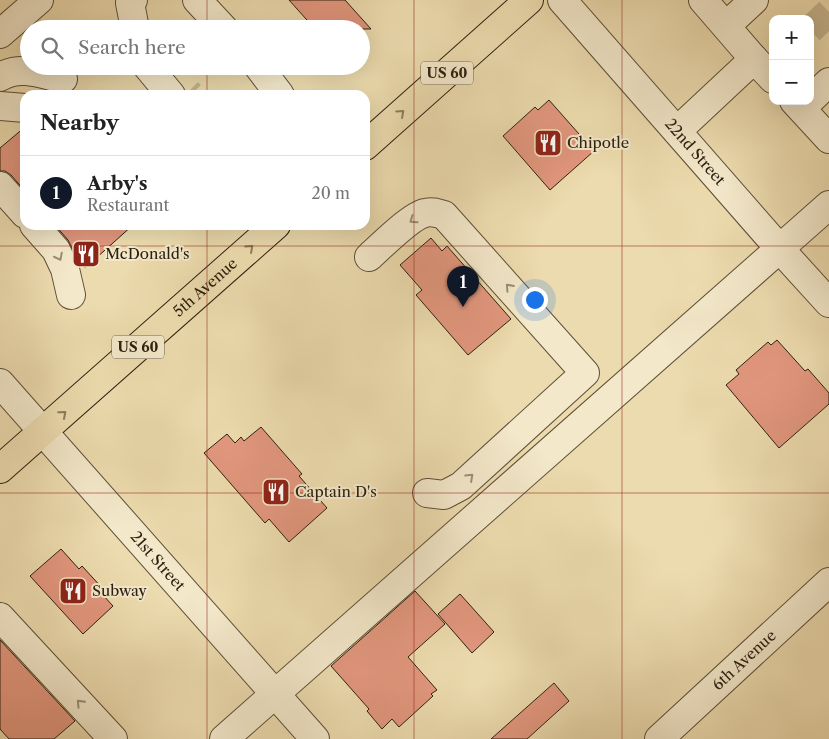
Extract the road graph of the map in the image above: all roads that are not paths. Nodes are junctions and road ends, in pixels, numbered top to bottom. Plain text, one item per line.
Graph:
1 (39, 0) edge
2 (133, 0) edge
3 (198, 0) edge
4 (529, 0) edge
5 (562, 0) edge
6 (703, 0) edge
7 (754, 0) edge
8 (133, 20) edge
9 (216, 20) edge
10 (726, 26) junction
11 (0, 34) edge
12 (766, 69) edge
13 (20, 70) edge
14 (45, 75) edge
15 (158, 75) edge
16 (171, 75) edge
17 (265, 75) edge
18 (0, 77) edge
19 (63, 79) dead end
20 (829, 82) edge
21 (176, 90) edge
22 (178, 90) edge
23 (276, 90) edge
24 (814, 94) edge
25 (804, 105) edge
26 (0, 106) edge
27 (20, 108) edge
28 (677, 131) junction
29 (829, 139) edge
30 (370, 142) edge
31 (0, 186) edge
32 (829, 205) edge
33 (20, 208) edge
34 (38, 230) edge
35 (270, 230) edge
36 (779, 248) junction
37 (369, 257) dead end
38 (72, 295) dead end
39 (829, 303) edge
40 (0, 383) edge
41 (43, 431) junction
42 (0, 469) edge
43 (427, 493) dead end
44 (829, 582) edge
45 (0, 617) edge
46 (275, 694) junction
47 (113, 739) edge
48 (224, 739) edge
49 (315, 739) edge
50 (659, 739) edge

1 - 11 street
2 - 8 street
3 - 9 street
30 -> 4 main road, US 60
5 - 28 street, 22nd Street
6 - 10 street
7 - 10 street
10 - 12 street
12 - 28 street
13 - 18 street
14 - 19 street
15 - 21 street
16 - 22 street
17 - 23 street
20 - 24 street
25 - 29 street
26 - 27 street
28 - 36 street, 22nd Street
31 - 33 street
32 - 36 street
34 -> 38 street
41 -> 35 main road, 5th Avenue / US 60
36 - 39 street, 22nd Street
36 - 46 street
43 -> 37 street
40 - 41 street, 21st Street
41 - 42 main road, 5th Avenue / US 60
41 - 46 street, 21st Street
44 - 50 street, 6th Avenue
47 -> 45 street
46 - 48 street
46 - 49 street, 21st Street

